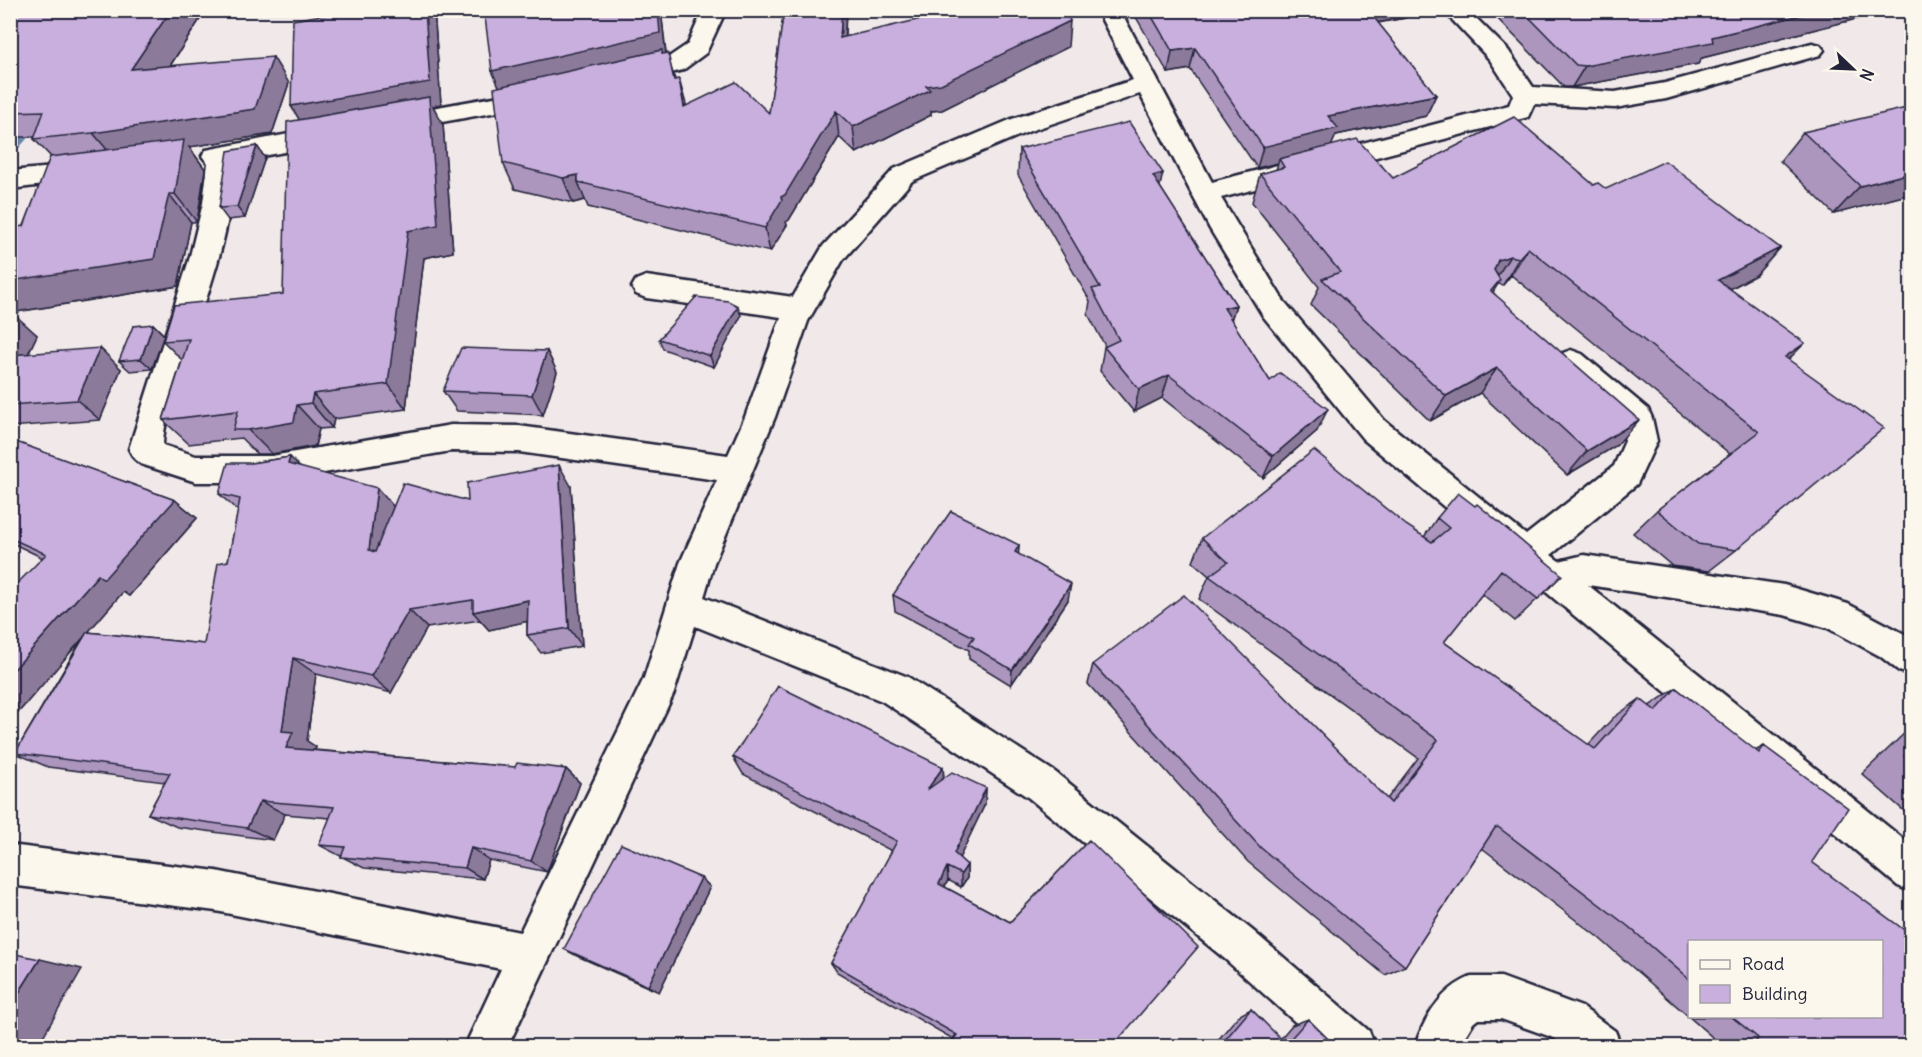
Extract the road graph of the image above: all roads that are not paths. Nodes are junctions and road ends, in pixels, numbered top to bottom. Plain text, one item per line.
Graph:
1 (715, 10) edge
2 (1108, 10) edge
3 (1454, 10) edge
4 (1812, 50) dead end
5 (609, 80) edge
6 (1145, 84) junction
7 (566, 90) edge
8 (1525, 96) junction
9 (221, 155) junction
10 (186, 160) dead end
11 (115, 170) edge
12 (10, 180) edge
13 (1204, 194) junction
14 (646, 287) dead end
15 (800, 309) junction
16 (1548, 342) edge
17 (737, 470) junction
18 (1527, 554) junction
19 (1557, 579) junction
20 (683, 605) junction
21 (1911, 659) edge
22 (10, 865) edge
23 (1911, 872) edge
24 (529, 954) junction
25 (486, 1047) edge
26 (1354, 1047) edge
27 (1436, 1047) edge
28 (1600, 1047) edge

1 - 5 street
2 - 6 street
3 - 8 street
4 - 8 street
6 - 13 street
6 - 15 street
7 - 9 street
8 - 13 street
9 - 10 street
9 - 17 street
11 - 12 street
13 - 18 street
14 - 15 street
15 - 17 street
16 - 18 street
17 - 20 street
18 - 19 street
19 - 21 street
19 - 23 street
20 - 24 street
20 - 26 street
22 - 24 street
24 - 25 street
27 - 28 street

